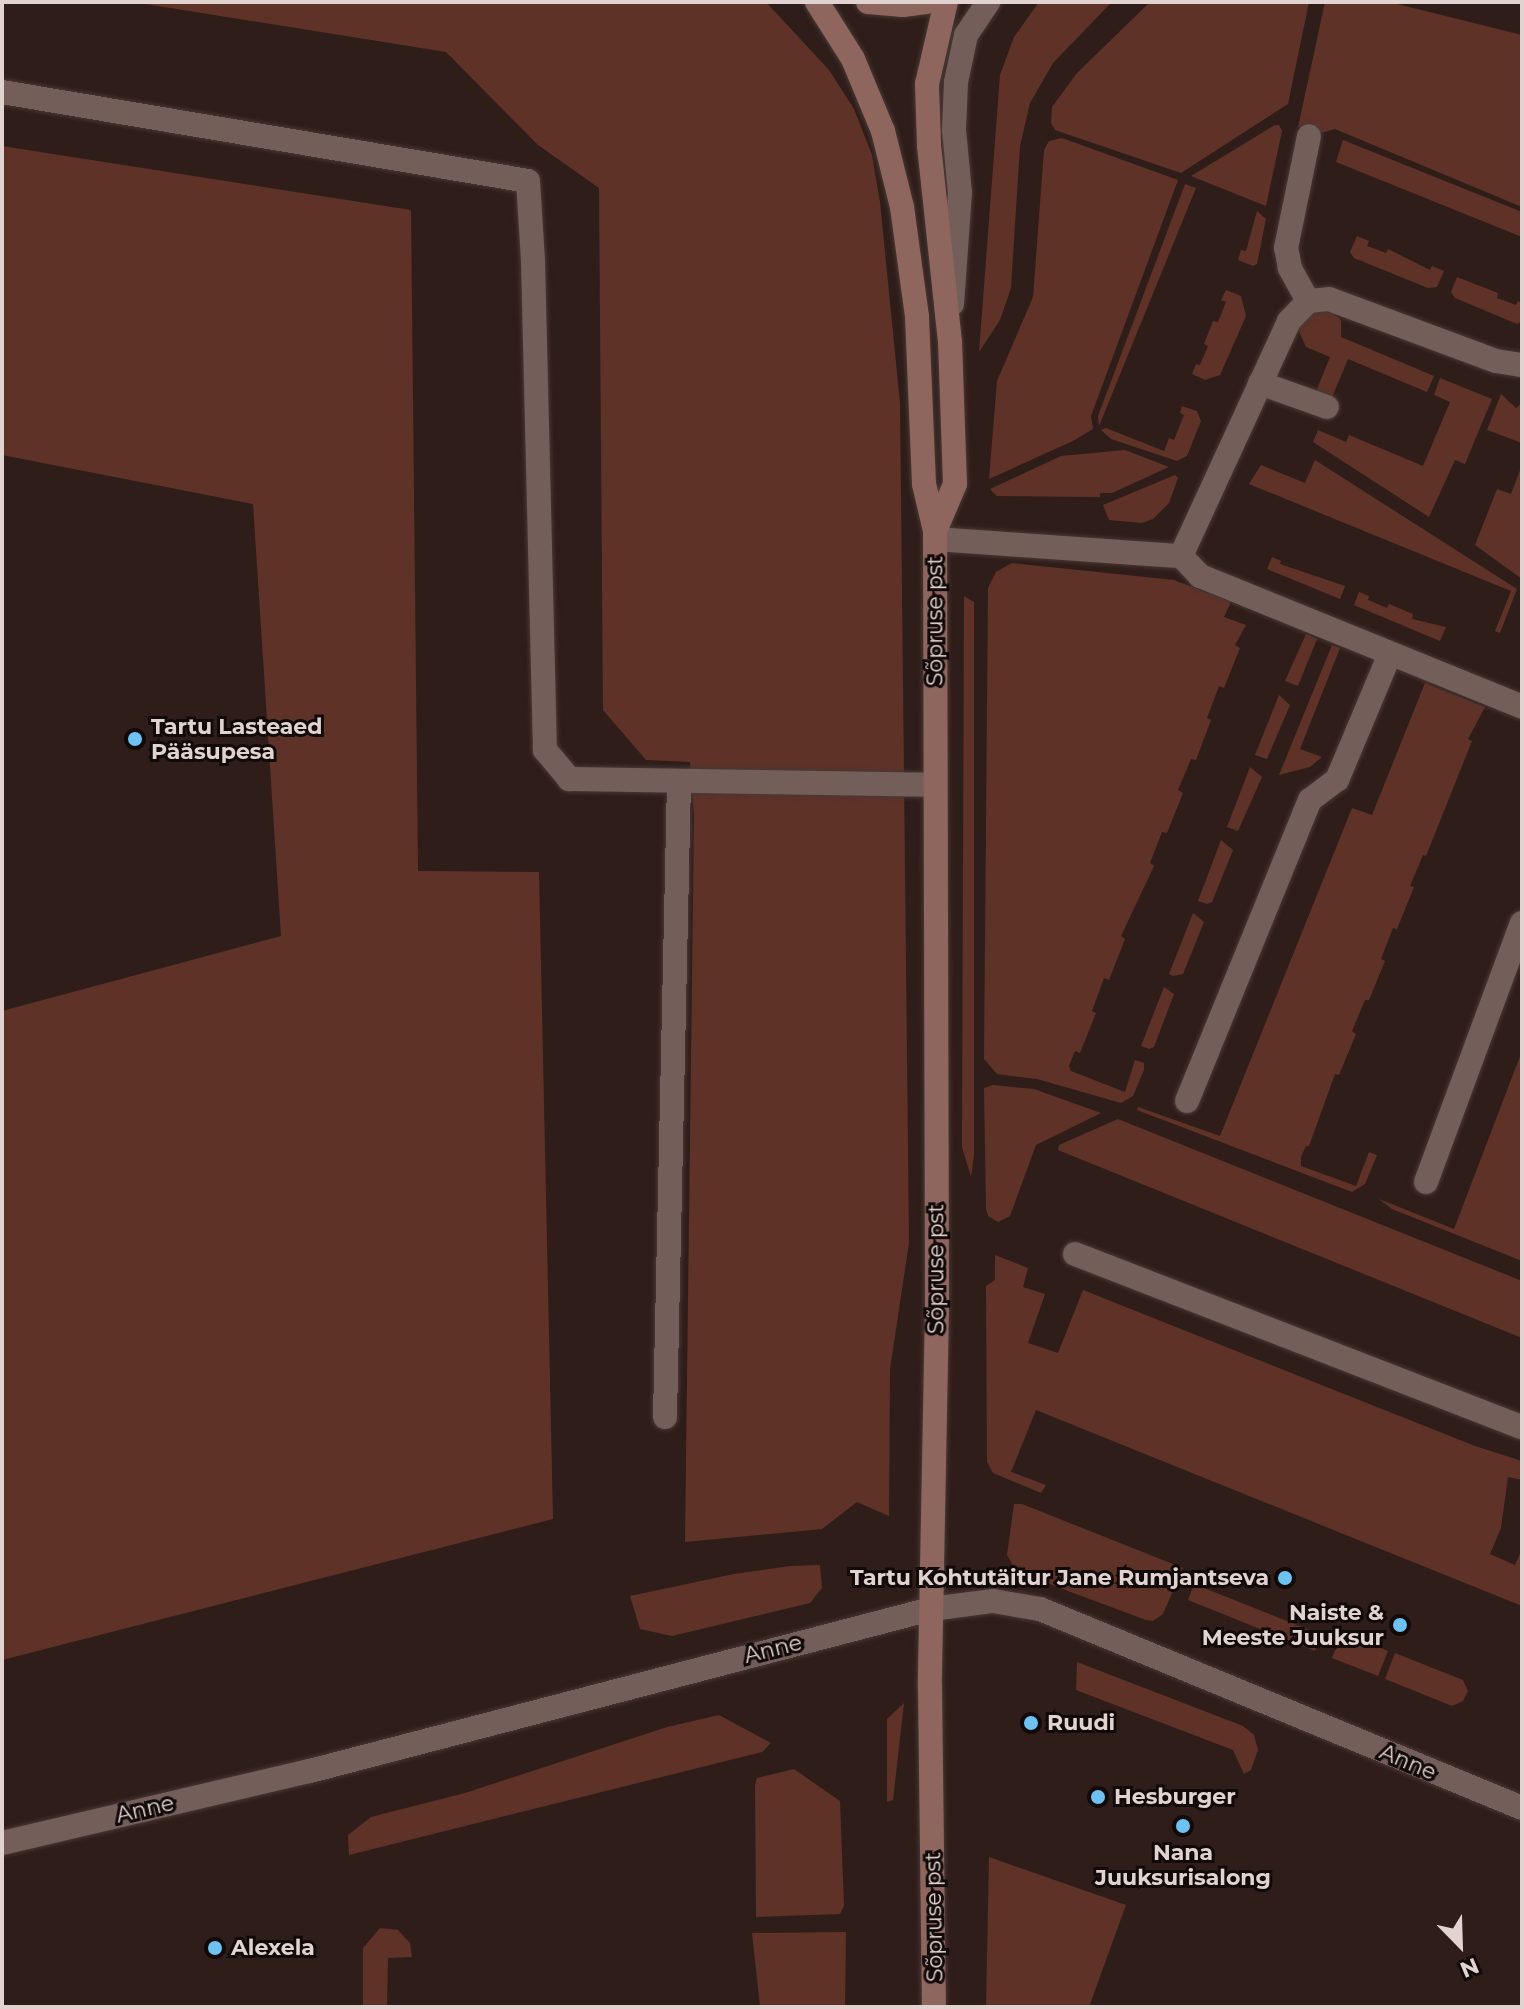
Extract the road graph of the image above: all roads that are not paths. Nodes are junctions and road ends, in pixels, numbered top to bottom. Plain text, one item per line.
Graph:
1 (817, 2) edge
2 (868, 2) edge
3 (926, 2) edge
4 (946, 2) edge
5 (988, 2) edge
6 (2, 92) edge
7 (1309, 136) dead end
8 (1308, 301) junction
9 (950, 342) junction
10 (1522, 365) edge
11 (1260, 383) junction
12 (1327, 407) dead end
13 (935, 535) junction
14 (1181, 556) junction
15 (1390, 654) junction
16 (1522, 707) edge
17 (679, 782) junction
18 (934, 785) junction
19 (1522, 923) edge
20 (1187, 1101) dead end
21 (1426, 1182) dead end
22 (1075, 1254) dead end
23 (665, 1417) dead end
24 (1522, 1427) edge
25 (931, 1609) junction
26 (1522, 1808) edge
27 (2, 1843) edge
28 (934, 2007) edge

1 - 13 main road, Sõpruse pst
2 - 3 main road
4 - 9 main road, Sõpruse pst
5 - 9 street
6 - 17 street
7 - 8 street
8 - 10 street
8 - 11 street
9 - 13 main road, Sõpruse pst
11 - 12 street
11 - 14 street
13 - 14 street
13 - 18 main road, Sõpruse pst
14 - 15 street
15 - 16 street
15 - 20 street
17 - 18 street
17 - 23 street
18 - 25 main road, Sõpruse pst
19 - 21 street
22 - 24 street
25 - 26 street, Anne
25 - 27 street, Anne
25 - 28 main road, Sõpruse pst

